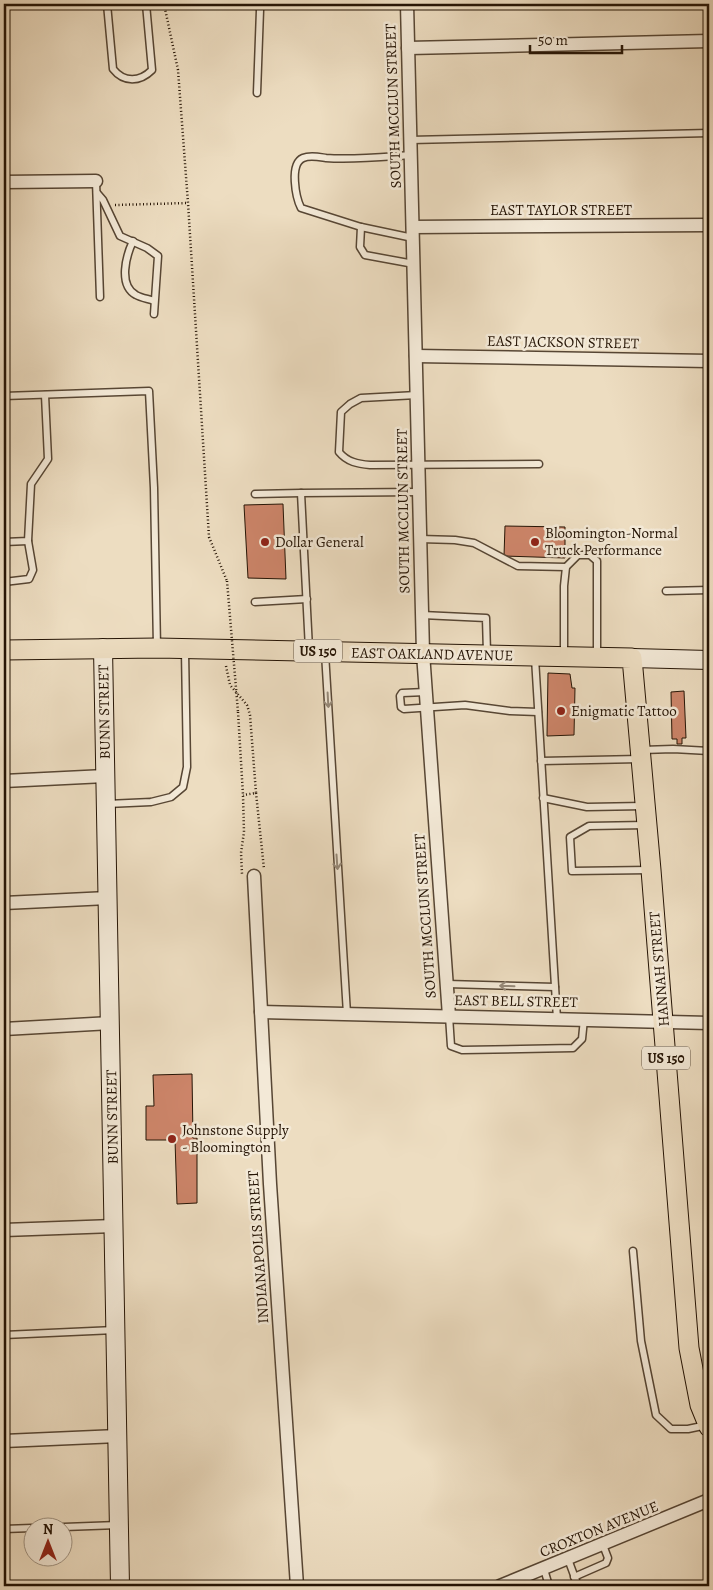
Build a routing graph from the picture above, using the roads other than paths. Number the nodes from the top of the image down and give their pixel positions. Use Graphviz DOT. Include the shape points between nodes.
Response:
graph roads {
  1 [pos="107,4"];
  2 [pos="146,4"];
  3 [pos="258,4"];
  4 [pos="407,4"];
  5 [pos="709,41"];
  6 [pos="408,48"];
  7 [pos="256,93"];
  8 [pos="709,133"];
  9 [pos="410,140"];
  10 [pos="411,155"];
  11 [pos="4,182"];
  12 [pos="97,187"];
  13 [pos="709,225"];
  14 [pos="361,227"];
  15 [pos="413,232"];
  16 [pos="133,241"];
  17 [pos="414,264"];
  18 [pos="100,297"];
  19 [pos="154,301"];
  20 [pos="154,314"];
  21 [pos="416,356"];
  22 [pos="709,361"];
  23 [pos="45,395"];
  24 [pos="417,395"];
  25 [pos="4,396"];
  26 [pos="418,464"];
  27 [pos="539,464"];
  28 [pos="419,492"];
  29 [pos="301,493"];
  30 [pos="255,494"];
  31 [pos="420,540"];
  32 [pos="28,541"];
  33 [pos="4,542"];
  34 [pos="566,567"];
  35 [pos="4,582"];
  36 [pos="709,590"];
  37 [pos="666,591"];
  38 [pos="307,599"];
  39 [pos="255,602"];
  40 [pos="422,615"];
  41 [pos="103,648"];
  42 [pos="157,648"];
  43 [pos="185,649"];
  44 [pos="4,650"];
  45 [pos="317,651"];
  46 [pos="423,654"];
  47 [pos="487,655"];
  48 [pos="535,656"];
  49 [pos="564,656"];
  50 [pos="597,657"];
  51 [pos="632,658"];
  52 [pos="709,660"];
  53 [pos="426,692"];
  54 [pos="426,707"];
  55 [pos="538,712"];
  56 [pos="709,751"];
  57 [pos="641,754"];
  58 [pos="541,761"];
  59 [pos="105,776"];
  60 [pos="4,781"];
  61 [pos="544,798"];
  62 [pos="106,804"];
  63 [pos="645,806"];
  64 [pos="647,824"];
  65 [pos="651,870"];
  66 [pos="248,877"];
  67 [pos="108,898"];
  68 [pos="4,903"];
  69 [pos="446,984"];
  70 [pos="555,987"];
  71 [pos="261,1012"];
  72 [pos="347,1014"];
  73 [pos="449,1016"];
  74 [pos="557,1019"];
  75 [pos="584,1019"];
  76 [pos="663,1021"];
  77 [pos="110,1023"];
  78 [pos="709,1023"];
  79 [pos="4,1029"];
  80 [pos="114,1226"];
  81 [pos="4,1230"];
  82 [pos="633,1252"];
  83 [pos="116,1330"];
  84 [pos="4,1335"];
  85 [pos="709,1426"];
  86 [pos="118,1436"];
  87 [pos="4,1441"];
  88 [pos="709,1500"];
  89 [pos="120,1525"];
  90 [pos="72,1527"];
  91 [pos="22,1528"];
  92 [pos="4,1529"];
  93 [pos="602,1545"];
  94 [pos="568,1560"];
  95 [pos="544,1569"];
  96 [pos="574,1577"];
  97 [pos="516,1583"];
  98 [pos="120,1586"];
  99 [pos="297,1586"];
  100 [pos="500,1586"];
  101 [pos="549,1586"];
  102 [pos="578,1586"];
  1 -- 2 [label="lane" via="113,69 128,80 139,79 152,70"];
  3 -- 7 [label="lane"];
  4 -- 6 [label="street, SOUTH MCCLUN STREET"];
  5 -- 6 [label="street"];
  6 -- 9 [label="street, SOUTH MCCLUN STREET"];
  8 -- 9 [label="lane"];
  9 -- 10 [label="street, SOUTH MCCLUN STREET"];
  10 -- 14 [label="lane" via="309,157 302,158 297,164 297,199 302,208"];
  10 -- 15 [label="street, SOUTH MCCLUN STREET"];
  11 -- 12 [label="street"];
  12 -- 16 [label="lane" via="120,236"];
  12 -- 18 [label="lane"];
  13 -- 15 [label="street, EAST TAYLOR STREET"];
  14 -- 15 [label="lane"];
  14 -- 17 [label="lane" via="360,247 365,255"];
  15 -- 17 [label="street, SOUTH MCCLUN STREET"];
  16 -- 19 [label="lane" via="158,256"];
  16 -- 19 [label="lane" via="128,251 126,285 135,295"];
  17 -- 21 [label="street, SOUTH MCCLUN STREET"];
  19 -- 20 [label="lane"];
  21 -- 22 [label="street, EAST JACKSON STREET"];
  21 -- 24 [label="street, SOUTH MCCLUN STREET"];
  23 -- 25 [label="lane"];
  23 -- 32 [label="lane" via="48,459 30,484"];
  23 -- 42 [label="lane" via="149,391"];
  24 -- 26 [label="street, SOUTH MCCLUN STREET"];
  24 -- 26 [label="lane" via="361,398 350,404 341,412 338,452 343,458 370,465"];
  26 -- 27 [label="lane"];
  26 -- 28 [label="street, SOUTH MCCLUN STREET"];
  28 -- 29 [label="lane"];
  28 -- 31 [label="street, SOUTH MCCLUN STREET"];
  29 -- 30 [label="lane"];
  29 -- 38 [label="lane"];
  31 -- 34 [label="lane" via="474,543 518,566"];
  31 -- 40 [label="street, SOUTH MCCLUN STREET"];
  32 -- 33 [label="lane"];
  32 -- 35 [label="lane" via="33,570 29,578"];
  34 -- 49 [label="lane"];
  34 -- 50 [label="lane" via="578,555 590,555 597,562"];
  36 -- 37 [label="lane"];
  38 -- 39 [label="lane"];
  38 -- 45 [label="lane"];
  40 -- 46 [label="street, SOUTH MCCLUN STREET"];
  40 -- 47 [label="lane" via="486,618"];
  41 -- 42 [label="main road, EAST OAKLAND AVENUE / US 150"];
  41 -- 44 [label="main road, EAST OAKLAND AVENUE / US 150"];
  41 -- 59 [label="street, BUNN STREET"];
  42 -- 43 [label="main road, EAST OAKLAND AVENUE / US 150"];
  43 -- 45 [label="main road, EAST OAKLAND AVENUE / US 150"];
  43 -- 62 [label="lane" via="187,767 183,787 171,797 151,802"];
  45 -- 46 [label="main road, EAST OAKLAND AVENUE / US 150"];
  45 -- 72 [label="lane, one-way"];
  46 -- 47 [label="main road, EAST OAKLAND AVENUE / US 150"];
  46 -- 53 [label="street, SOUTH MCCLUN STREET"];
  47 -- 48 [label="main road, EAST OAKLAND AVENUE / US 150"];
  48 -- 49 [label="main road, EAST OAKLAND AVENUE / US 150"];
  48 -- 55 [label="lane"];
  49 -- 50 [label="main road, EAST OAKLAND AVENUE / US 150"];
  50 -- 51 [label="main road, EAST OAKLAND AVENUE / US 150"];
  51 -- 52 [label="street, EAST OAKLAND AVENUE"];
  51 -- 57 [label="main road, HANNAH STREET / US 150"];
  53 -- 54 [label="street, SOUTH MCCLUN STREET"];
  53 -- 54 [label="lane" via="402,693 400,696 402,708"];
  54 -- 55 [label="lane" via="465,705 510,712"];
  54 -- 69 [label="street, SOUTH MCCLUN STREET"];
  55 -- 58 [label="lane"];
  56 -- 57 [label="lane" via="673,749"];
  57 -- 58 [label="lane"];
  57 -- 63 [label="main road, HANNAH STREET / US 150"];
  58 -- 61 [label="lane"];
  59 -- 60 [label="street"];
  59 -- 62 [label="street, BUNN STREET"];
  61 -- 63 [label="lane" via="587,807"];
  61 -- 70 [label="lane"];
  62 -- 67 [label="street, BUNN STREET"];
  63 -- 64 [label="main road, HANNAH STREET / US 150"];
  64 -- 65 [label="main road, HANNAH STREET / US 150"];
  64 -- 65 [label="lane" via="589,826 570,837 572,870"];
  65 -- 76 [label="main road, HANNAH STREET / US 150"];
  66 -- 71 [label="street, INDIANAPOLIS STREET"];
  67 -- 68 [label="street"];
  67 -- 77 [label="street, BUNN STREET"];
  70 -- 69 [label="lane, one-way"];
  69 -- 73 [label="street, SOUTH MCCLUN STREET"];
  70 -- 74 [label="lane"];
  71 -- 72 [label="street, EAST BELL STREET"];
  71 -- 99 [label="street, INDIANAPOLIS STREET"];
  72 -- 73 [label="street, EAST BELL STREET"];
  73 -- 74 [label="street, EAST BELL STREET"];
  73 -- 75 [label="lane" via="451,1046 462,1050 573,1048 582,1039"];
  74 -- 75 [label="street, EAST BELL STREET"];
  75 -- 76 [label="street, EAST BELL STREET"];
  76 -- 78 [label="street, EAST BELL STREET"];
  76 -- 85 [label="main road, HANNAH STREET / US 150" via="689,1348 700,1405"];
  77 -- 79 [label="street"];
  77 -- 80 [label="street, BUNN STREET"];
  80 -- 81 [label="street"];
  80 -- 83 [label="street, BUNN STREET"];
  82 -- 85 [label="lane" via="641,1341 656,1416 671,1429"];
  83 -- 84 [label="lane"];
  83 -- 86 [label="street, BUNN STREET"];
  86 -- 87 [label="street"];
  86 -- 89 [label="street, BUNN STREET"];
  88 -- 93 [label="street, CROXTON AVENUE"];
  89 -- 90 [label="lane"];
  89 -- 98 [label="street, BUNN STREET"];
  91 -- 92 [label="lane"];
  93 -- 94 [label="street, CROXTON AVENUE"];
  93 -- 96 [label="lane" via="608,1558 606,1563"];
  94 -- 95 [label="street, CROXTON AVENUE"];
  94 -- 96 [label="lane"];
  95 -- 97 [label="street, CROXTON AVENUE"];
  95 -- 101 [label="lane"];
  96 -- 102 [label="lane"];
  97 -- 100 [label="street, CROXTON AVENUE"];
}
